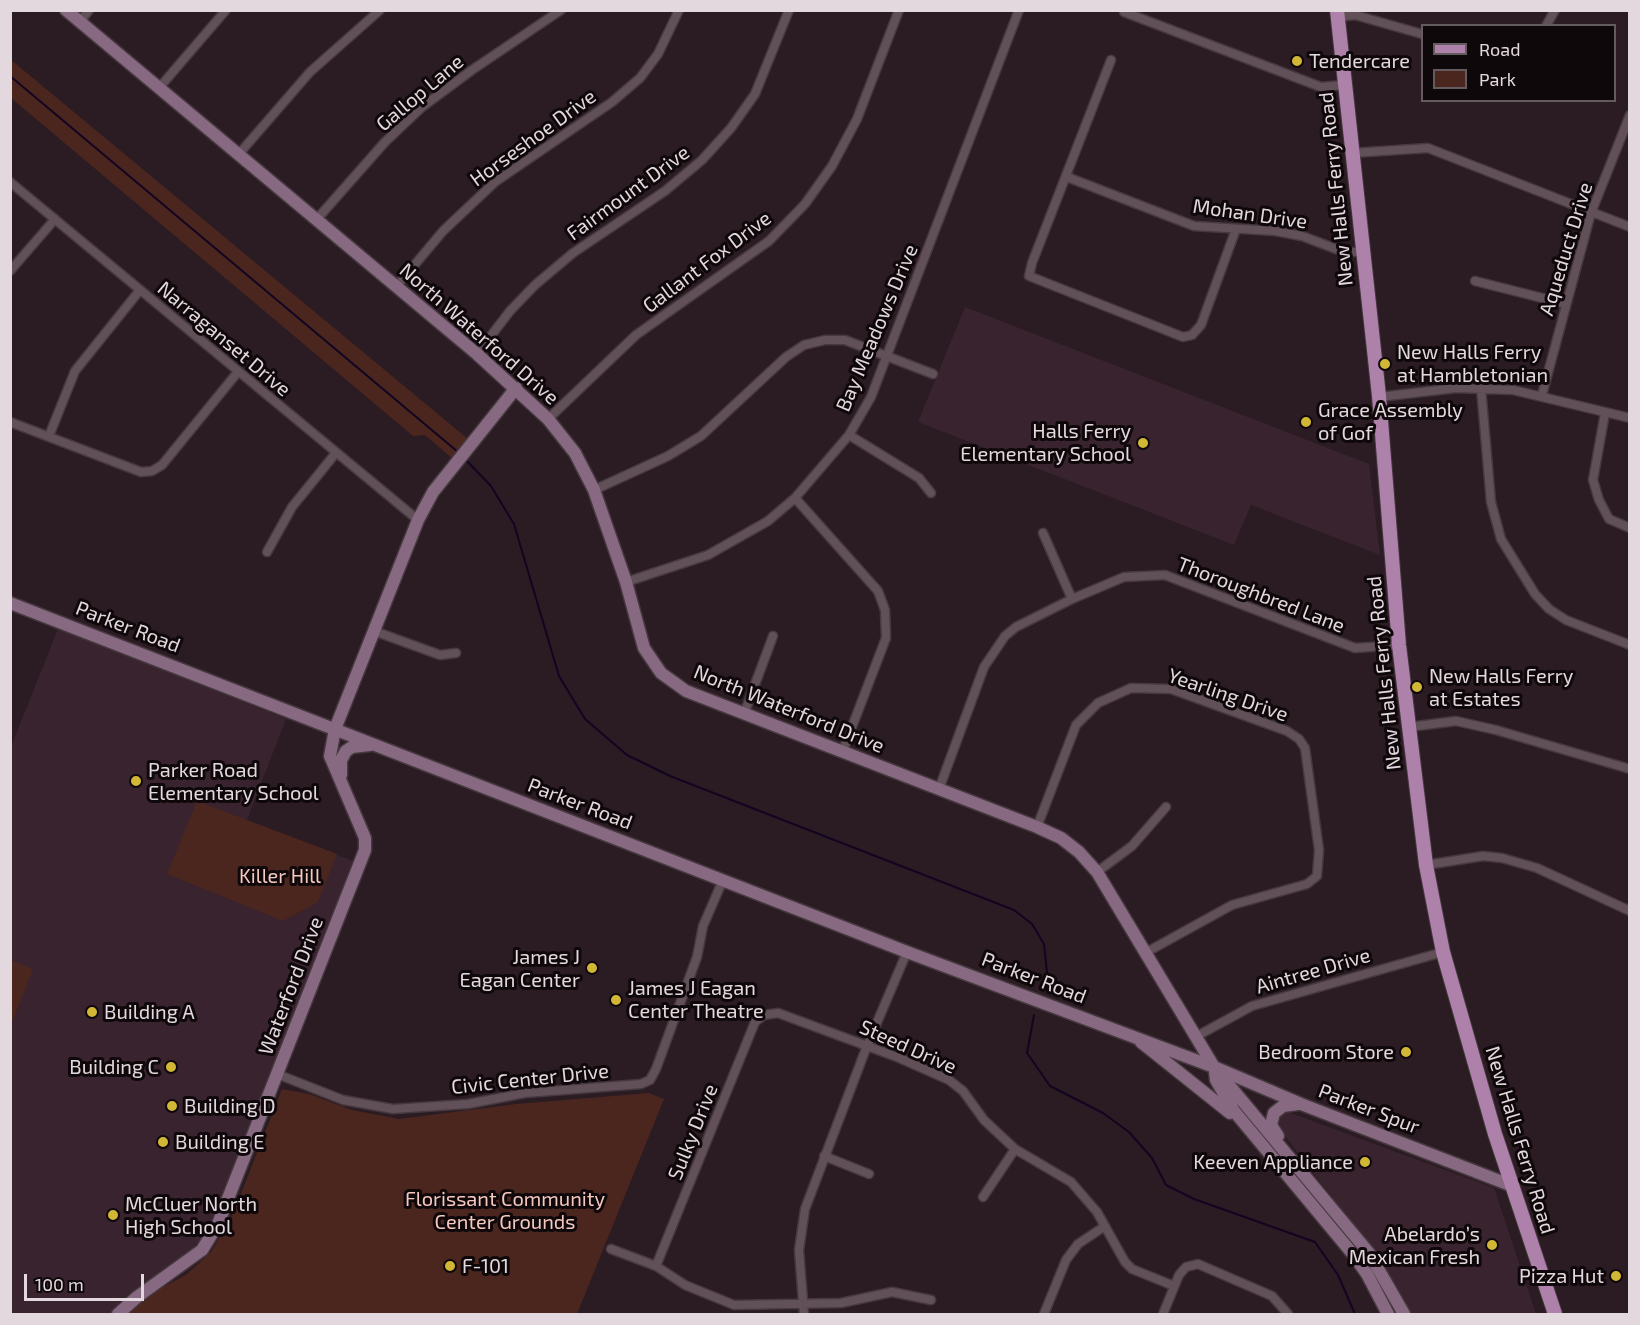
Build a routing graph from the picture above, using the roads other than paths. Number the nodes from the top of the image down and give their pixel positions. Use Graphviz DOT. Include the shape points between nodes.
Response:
graph roads {
  1 [pos="66,10"];
  2 [pos="89,10"];
  3 [pos="226,10"];
  4 [pos="380,10"];
  5 [pos="561,10"];
  6 [pos="679,10"];
  7 [pos="789,10"];
  8 [pos="899,10"];
  9 [pos="1019,10"];
  10 [pos="1555,10"];
  11 [pos="1124,12"];
  12 [pos="1337,14"];
  13 [pos="80,21"];
  14 [pos="1547,24"];
  15 [pos="1421,34"];
  16 [pos="1111,60"];
  17 [pos="1344,85"];
  18 [pos="159,88"];
  19 [pos="1629,115"];
  20 [pos="1352,153"];
  21 [pos="238,155"];
  22 [pos="1067,177"];
  23 [pos="10,182"];
  24 [pos="1591,213"];
  25 [pos="55,219"];
  26 [pos="317,219"];
  27 [pos="1629,227"];
  28 [pos="1236,229"];
  29 [pos="1362,252"];
  30 [pos="10,271"];
  31 [pos="1475,281"];
  32 [pos="396,287"];
  33 [pos="140,290"];
  34 [pos="1566,304"];
  35 [pos="477,354"];
  36 [pos="887,356"];
  37 [pos="237,373"];
  38 [pos="933,374"];
  39 [pos="516,388"];
  40 [pos="1481,388"];
  41 [pos="1542,395"];
  42 [pos="1379,397"];
  43 [pos="1605,412"];
  44 [pos="1629,418"];
  45 [pos="548,419"];
  46 [pos="10,422"];
  47 [pos="849,435"];
  48 [pos="49,436"];
  49 [pos="335,454"];
  50 [pos="594,490"];
  51 [pos="931,493"];
  52 [pos="795,498"];
  53 [pos="418,520"];
  54 [pos="1629,528"];
  55 [pos="1043,532"];
  56 [pos="267,552"];
  57 [pos="626,582"];
  58 [pos="1072,599"];
  59 [pos="10,603"];
  60 [pos="374,631"];
  61 [pos="773,636"];
  62 [pos="1399,645"];
  63 [pos="1629,645"];
  64 [pos="456,653"];
  65 [pos="744,714"];
  66 [pos="1409,727"];
  67 [pos="336,729"];
  68 [pos="377,746"];
  69 [pos="842,753"];
  70 [pos="1629,769"];
  71 [pos="342,782"];
  72 [pos="939,789"];
  73 [pos="1166,807"];
  74 [pos="1037,827"];
  75 [pos="1426,865"];
  76 [pos="1097,872"];
  77 [pos="723,880"];
  78 [pos="1629,911"];
  79 [pos="907,952"];
  80 [pos="1443,952"];
  81 [pos="1145,953"];
  82 [pos="764,1015"];
  83 [pos="1197,1036"];
  84 [pos="1137,1038"];
  85 [pos="867,1046"];
  86 [pos="1182,1055"];
  87 [pos="1214,1067"];
  88 [pos="277,1074"];
  89 [pos="1300,1104"];
  90 [pos="1252,1135"];
  91 [pos="1015,1149"];
  92 [pos="824,1156"];
  93 [pos="869,1174"];
  94 [pos="1304,1174"];
  95 [pos="1510,1185"];
  96 [pos="983,1197"];
  97 [pos="1105,1226"];
  98 [pos="611,1249"];
  99 [pos="656,1266"];
  100 [pos="1174,1286"];
  101 [pos="931,1300"];
  102 [pos="803,1310"];
  103 [pos="118,1314"];
  104 [pos="1044,1314"];
  105 [pos="1163,1314"];
  106 [pos="1288,1314"];
  107 [pos="1388,1314"];
  108 [pos="1404,1314"];
  109 [pos="1555,1314"];
  1 -- 13 [label="street, North Waterford Drive"];
  2 -- 13 [label="street"];
  3 -- 18 [label="street"];
  4 -- 21 [label="street" via="310,72"];
  5 -- 26 [label="street, Gallop Lane" via="422,107"];
  6 -- 32 [label="street, Horseshoe Drive" via="658,54 640,78 612,102 495,182 443,231"];
  7 -- 35 [label="street, Fairmount Drive" via="755,93 702,160 535,285"];
  8 -- 45 [label="street, Gallant Fox Drive" via="857,119 832,166 805,204 769,241 636,335"];
  9 -- 36 [label="street, Bay Meadows Drive"];
  10 -- 14 [label="street"];
  11 -- 17 [label="street" via="1321,87"];
  12 -- 15 [label="street" via="1355,15"];
  12 -- 17 [label="main road, New Halls Ferry Road"];
  13 -- 18 [label="street, North Waterford Drive"];
  16 -- 22 [label="street"];
  17 -- 20 [label="main road, New Halls Ferry Road"];
  18 -- 21 [label="street, North Waterford Drive"];
  19 -- 24 [label="street, Aqueduct Drive"];
  20 -- 24 [label="street" via="1428,148"];
  20 -- 29 [label="main road, New Halls Ferry Road"];
  21 -- 26 [label="street, North Waterford Drive"];
  22 -- 28 [label="street, Mohan Drive" via="1194,226"];
  22 -- 28 [label="street" via="1029,276 1183,337 1201,326"];
  23 -- 25 [label="street, Narraganset Drive"];
  24 -- 27 [label="street"];
  24 -- 34 [label="street, Aqueduct Drive"];
  25 -- 30 [label="street"];
  25 -- 33 [label="street, Narraganset Drive"];
  26 -- 32 [label="street, North Waterford Drive"];
  28 -- 29 [label="street, Mohan Drive" via="1275,231 1302,236 1344,252"];
  29 -- 42 [label="main road, New Halls Ferry Road"];
  31 -- 34 [label="street"];
  32 -- 35 [label="street, North Waterford Drive"];
  33 -- 37 [label="street, Narraganset Drive"];
  33 -- 48 [label="street" via="75,371"];
  34 -- 41 [label="street, Aqueduct Drive"];
  35 -- 39 [label="street, North Waterford Drive"];
  36 -- 38 [label="street"];
  36 -- 47 [label="street, Bay Meadows Drive" via="871,397"];
  36 -- 50 [label="street" via="845,340 804,345 700,436 668,456"];
  37 -- 48 [label="street" via="162,465 152,471 141,472"];
  37 -- 49 [label="street, Narraganset Drive"];
  39 -- 45 [label="street, North Waterford Drive"];
  39 -- 53 [label="street, Waterford Drive" via="433,492"];
  40 -- 41 [label="street"];
  40 -- 42 [label="street" via="1432,389"];
  40 -- 63 [label="street" via="1491,502 1500,539 1549,609 1566,620"];
  41 -- 43 [label="street"];
  42 -- 62 [label="main road, New Halls Ferry Road"];
  43 -- 44 [label="street"];
  43 -- 54 [label="street" via="1593,480 1609,519"];
  45 -- 50 [label="street, North Waterford Drive" via="575,453"];
  46 -- 48 [label="street"];
  47 -- 51 [label="street" via="919,478"];
  47 -- 52 [label="street, Bay Meadows Drive"];
  49 -- 53 [label="street, Narraganset Drive"];
  49 -- 56 [label="street" via="292,507"];
  50 -- 57 [label="street, North Waterford Drive"];
  52 -- 57 [label="street, Bay Meadows Drive" via="768,521 708,555"];
  52 -- 69 [label="street" via="878,591 885,610 886,638"];
  53 -- 60 [label="street, Waterford Drive"];
  55 -- 58 [label="street"];
  57 -- 65 [label="street, North Waterford Drive" via="644,648 662,673 686,691"];
  58 -- 62 [label="street, Thoroughbred Lane" via="1124,577 1166,575 1341,644 1365,649"];
  58 -- 72 [label="street, Thoroughbred Lane" via="1016,627 995,649 984,667"];
  59 -- 67 [label="street, Parker Road"];
  60 -- 64 [label="street" via="440,655"];
  60 -- 67 [label="street, Waterford Drive"];
  61 -- 65 [label="street"];
  62 -- 66 [label="main road, New Halls Ferry Road"];
  65 -- 69 [label="street, North Waterford Drive"];
  66 -- 70 [label="street" via="1456,721"];
  66 -- 75 [label="main road, New Halls Ferry Road"];
  67 -- 68 [label="street, Parker Road"];
  67 -- 71 [label="street, Waterford Drive" via="330,756"];
  68 -- 71 [label="street" via="363,745 346,751 341,760"];
  68 -- 77 [label="street, Parker Road"];
  69 -- 72 [label="street, North Waterford Drive"];
  71 -- 88 [label="street, Waterford Drive" via="365,838 365,850"];
  72 -- 74 [label="street, North Waterford Drive"];
  73 -- 76 [label="street" via="1132,846"];
  74 -- 76 [label="street, North Waterford Drive" via="1061,838"];
  74 -- 81 [label="street, Yearling Drive" via="1076,725 1098,703 1131,688 1171,689 1287,731 1299,739 1305,748 1319,850 1319,867 1313,881 1232,905"];
  75 -- 78 [label="street" via="1483,856 1502,858 1537,868"];
  75 -- 80 [label="main road, New Halls Ferry Road"];
  76 -- 81 [label="street, North Waterford Drive"];
  77 -- 79 [label="street, Parker Road"];
  77 -- 88 [label="street, Civic Center Drive" via="703,926 697,957 656,1069 650,1080 642,1084 525,1092 468,1104 393,1109 343,1100"];
  79 -- 84 [label="street, Parker Road"];
  79 -- 85 [label="street"];
  80 -- 83 [label="street, Aintree Drive" via="1252,1006"];
  80 -- 95 [label="main road, New Halls Ferry Road"];
  81 -- 83 [label="street, North Waterford Drive"];
  82 -- 85 [label="street, Steed Drive" via="783,1013"];
  82 -- 99 [label="street, Sulky Drive" via="755,1022 748,1038"];
  83 -- 86 [label="street"];
  83 -- 87 [label="street, North Waterford Drive"];
  84 -- 86 [label="street, Parker Road"];
  84 -- 90 [label="street, Parker Road" via="1190,1078"];
  85 -- 91 [label="street, Steed Drive" via="949,1080"];
  85 -- 92 [label="street"];
  86 -- 87 [label="street, Parker Road"];
  87 -- 89 [label="street, Parker Spur"];
  87 -- 90 [label="street, Parker Road" via="1221,1091"];
  87 -- 94 [label="street, Parker Road"];
  88 -- 103 [label="street, Waterford Drive" via="213,1234 191,1260"];
  89 -- 94 [label="street" via="1283,1106 1274,1113 1271,1125"];
  89 -- 95 [label="street, Parker Spur"];
  90 -- 107 [label="street, Parker Road" via="1352,1253"];
  91 -- 96 [label="street"];
  91 -- 97 [label="street, Steed Drive" via="1071,1182"];
  92 -- 93 [label="street"];
  92 -- 102 [label="street" via="805,1209 799,1250"];
  94 -- 108 [label="street, Parker Road" via="1369,1252"];
  95 -- 109 [label="main road, New Halls Ferry Road"];
  97 -- 100 [label="street, Steed Drive" via="1132,1269"];
  97 -- 104 [label="street" via="1078,1244 1066,1260"];
  98 -- 99 [label="street"];
  99 -- 102 [label="street" via="685,1285 734,1305"];
  100 -- 105 [label="street"];
  100 -- 106 [label="street" via="1186,1267 1198,1264 1272,1296"];
  101 -- 102 [label="street" via="892,1292"];
}
